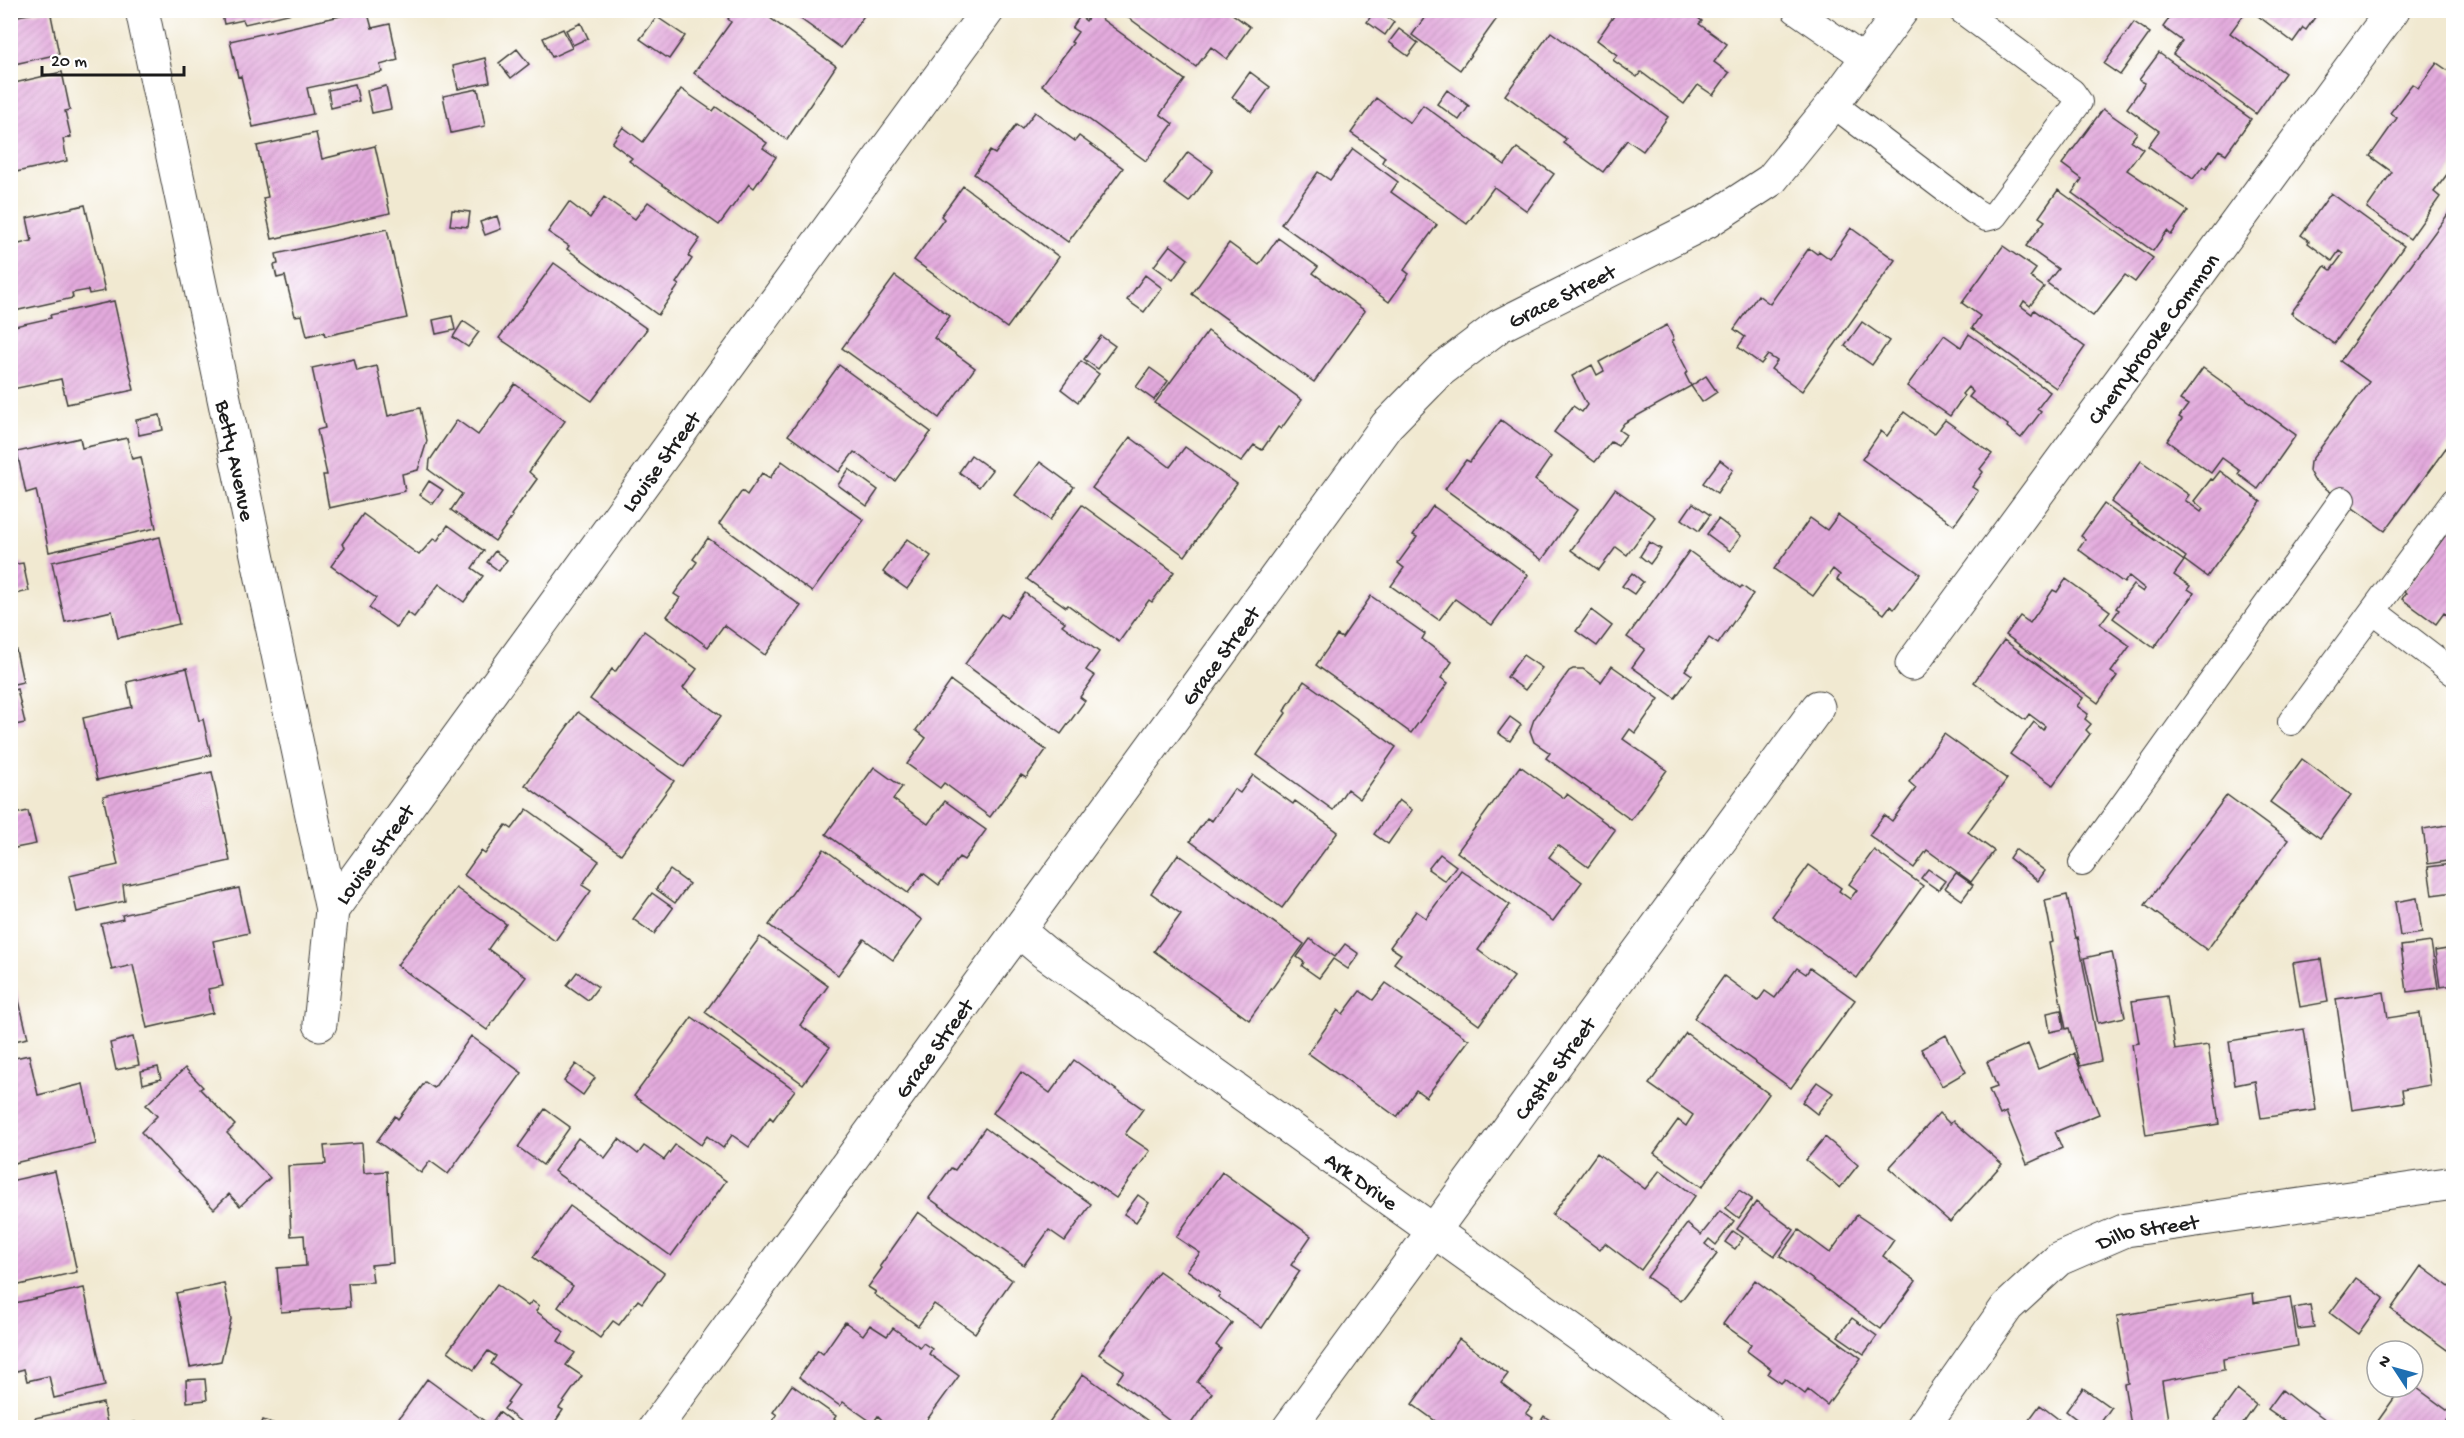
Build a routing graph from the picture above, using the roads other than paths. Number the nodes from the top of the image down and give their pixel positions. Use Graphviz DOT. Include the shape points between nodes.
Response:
graph roads {
  1 [pos="142,10"];
  2 [pos="988,10"];
  3 [pos="1795,10"];
  4 [pos="1902,10"];
  5 [pos="1961,10"];
  6 [pos="2392,10"];
  7 [pos="1866,59"];
  8 [pos="1833,104"];
  9 [pos="2342,500"];
  10 [pos="2454,501"];
  11 [pos="2373,611"];
  12 [pos="1912,664"];
  13 [pos="2454,673"];
  14 [pos="1818,707"];
  15 [pos="2291,722"];
  16 [pos="2082,863"];
  17 [pos="332,910"];
  18 [pos="1019,931"];
  19 [pos="320,1024"];
  20 [pos="2454,1183"];
  21 [pos="1433,1232"];
  22 [pos="655,1428"];
  23 [pos="1289,1428"];
  24 [pos="1709,1428"];
  25 [pos="1922,1428"];
  1 -- 17 [label="street, Betty Avenue"];
  2 -- 17 [label="street, Louise Street"];
  3 -- 7 [label="lane"];
  4 -- 7 [label="street, Grace Street"];
  5 -- 8 [label="lane" via="2072,92 2079,102 1994,216 1986,218 1974,211"];
  6 -- 12 [label="street, Cherrybrooke Common"];
  7 -- 8 [label="street, Grace Street"];
  8 -- 18 [label="street, Grace Street" via="1771,180 1708,221 1499,326 1441,370 1388,425"];
  9 -- 16 [label="lane"];
  10 -- 11 [label="lane"];
  11 -- 13 [label="lane"];
  11 -- 15 [label="lane"];
  14 -- 21 [label="street, Castle Street"];
  17 -- 19 [label="street"];
  18 -- 21 [label="street, Ark Drive"];
  18 -- 22 [label="street, Grace Street"];
  20 -- 25 [label="street, Dillo Street" via="2126,1230 2059,1259 2007,1307"];
  21 -- 23 [label="street, Castle Street"];
  21 -- 24 [label="street, Ark Drive"];
}
